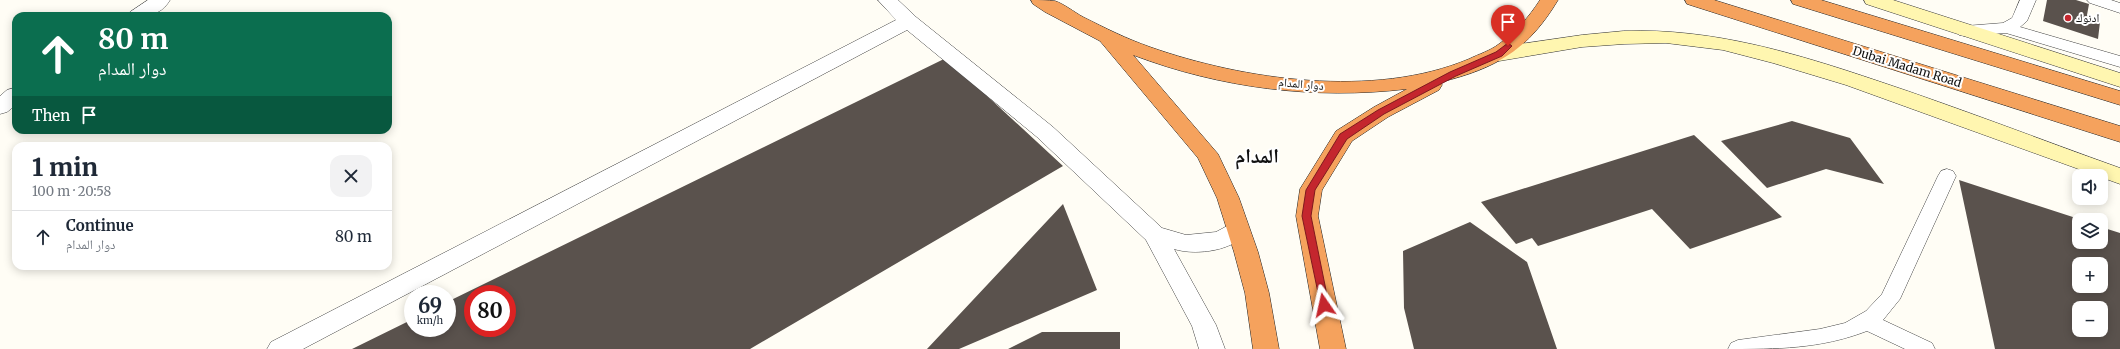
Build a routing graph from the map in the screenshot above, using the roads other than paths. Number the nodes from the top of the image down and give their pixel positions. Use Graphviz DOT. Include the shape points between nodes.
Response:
graph roads {
  1 [pos="161,0"];
  2 [pos="887,0"];
  3 [pos="1040,0"];
  4 [pos="1549,0"];
  5 [pos="1694,0"];
  6 [pos="1800,0"];
  7 [pos="1873,0"];
  8 [pos="2028,0"];
  9 [pos="2095,0"];
  10 [pos="2120,8"];
  11 [pos="143,12"];
  12 [pos="910,21"];
  13 [pos="2006,28"];
  14 [pos="1965,31"];
  15 [pos="1105,34"];
  16 [pos="1499,54"];
  17 [pos="2120,62"];
  18 [pos="1453,74"];
  19 [pos="2120,80"];
  20 [pos="2120,98"];
  21 [pos="2120,134"];
  22 [pos="1947,176"];
  23 [pos="2120,176"];
  24 [pos="1238,229"];
  25 [pos="1154,234"];
  26 [pos="1867,322"];
  27 [pos="280,349"];
  28 [pos="1212,349"];
  29 [pos="1266,349"];
  30 [pos="1333,349"];
  31 [pos="1738,349"];
  32 [pos="1924,349"];
  1 -- 11 [label="street"];
  2 -- 12 [label="street"];
  3 -- 15 [label="highway, دوار المدام" via="1068,18"];
  4 -- 16 [label="highway, دوار المدام" via="1528,29"];
  5 -- 21 [label="highway, Dubai Madam Road"];
  6 -- 20 [label="highway"];
  7 -- 14 [label="street"];
  8 -- 13 [label="lane" via="2019,21"];
  9 -- 10 [label="lane"];
  12 -- 25 [label="street" via="1045,132"];
  12 -- 27 [label="street"];
  13 -- 14 [label="lane"];
  13 -- 17 [label="lane"];
  14 -- 19 [label="street"];
  15 -- 18 [label="highway, دوار المدام" via="1142,51 1191,66 1288,84 1386,87"];
  15 -- 24 [label="highway" via="1207,154 1228,198"];
  16 -- 18 [label="highway, دوار المدام"];
  16 -- 23 [label="street" via="1619,37 1667,37 1713,43 1763,53 1856,80"];
  18 -- 30 [label="highway" via="1381,112 1344,136 1311,190 1307,216"];
  22 -- 26 [label="lane" via="1890,299 1881,311"];
  24 -- 25 [label="street" via="1221,240 1186,244"];
  24 -- 29 [label="highway" via="1257,293"];
  25 -- 28 [label="street" via="1204,324"];
  26 -- 31 [label="lane" via="1833,335"];
  26 -- 32 [label="lane"];
}
